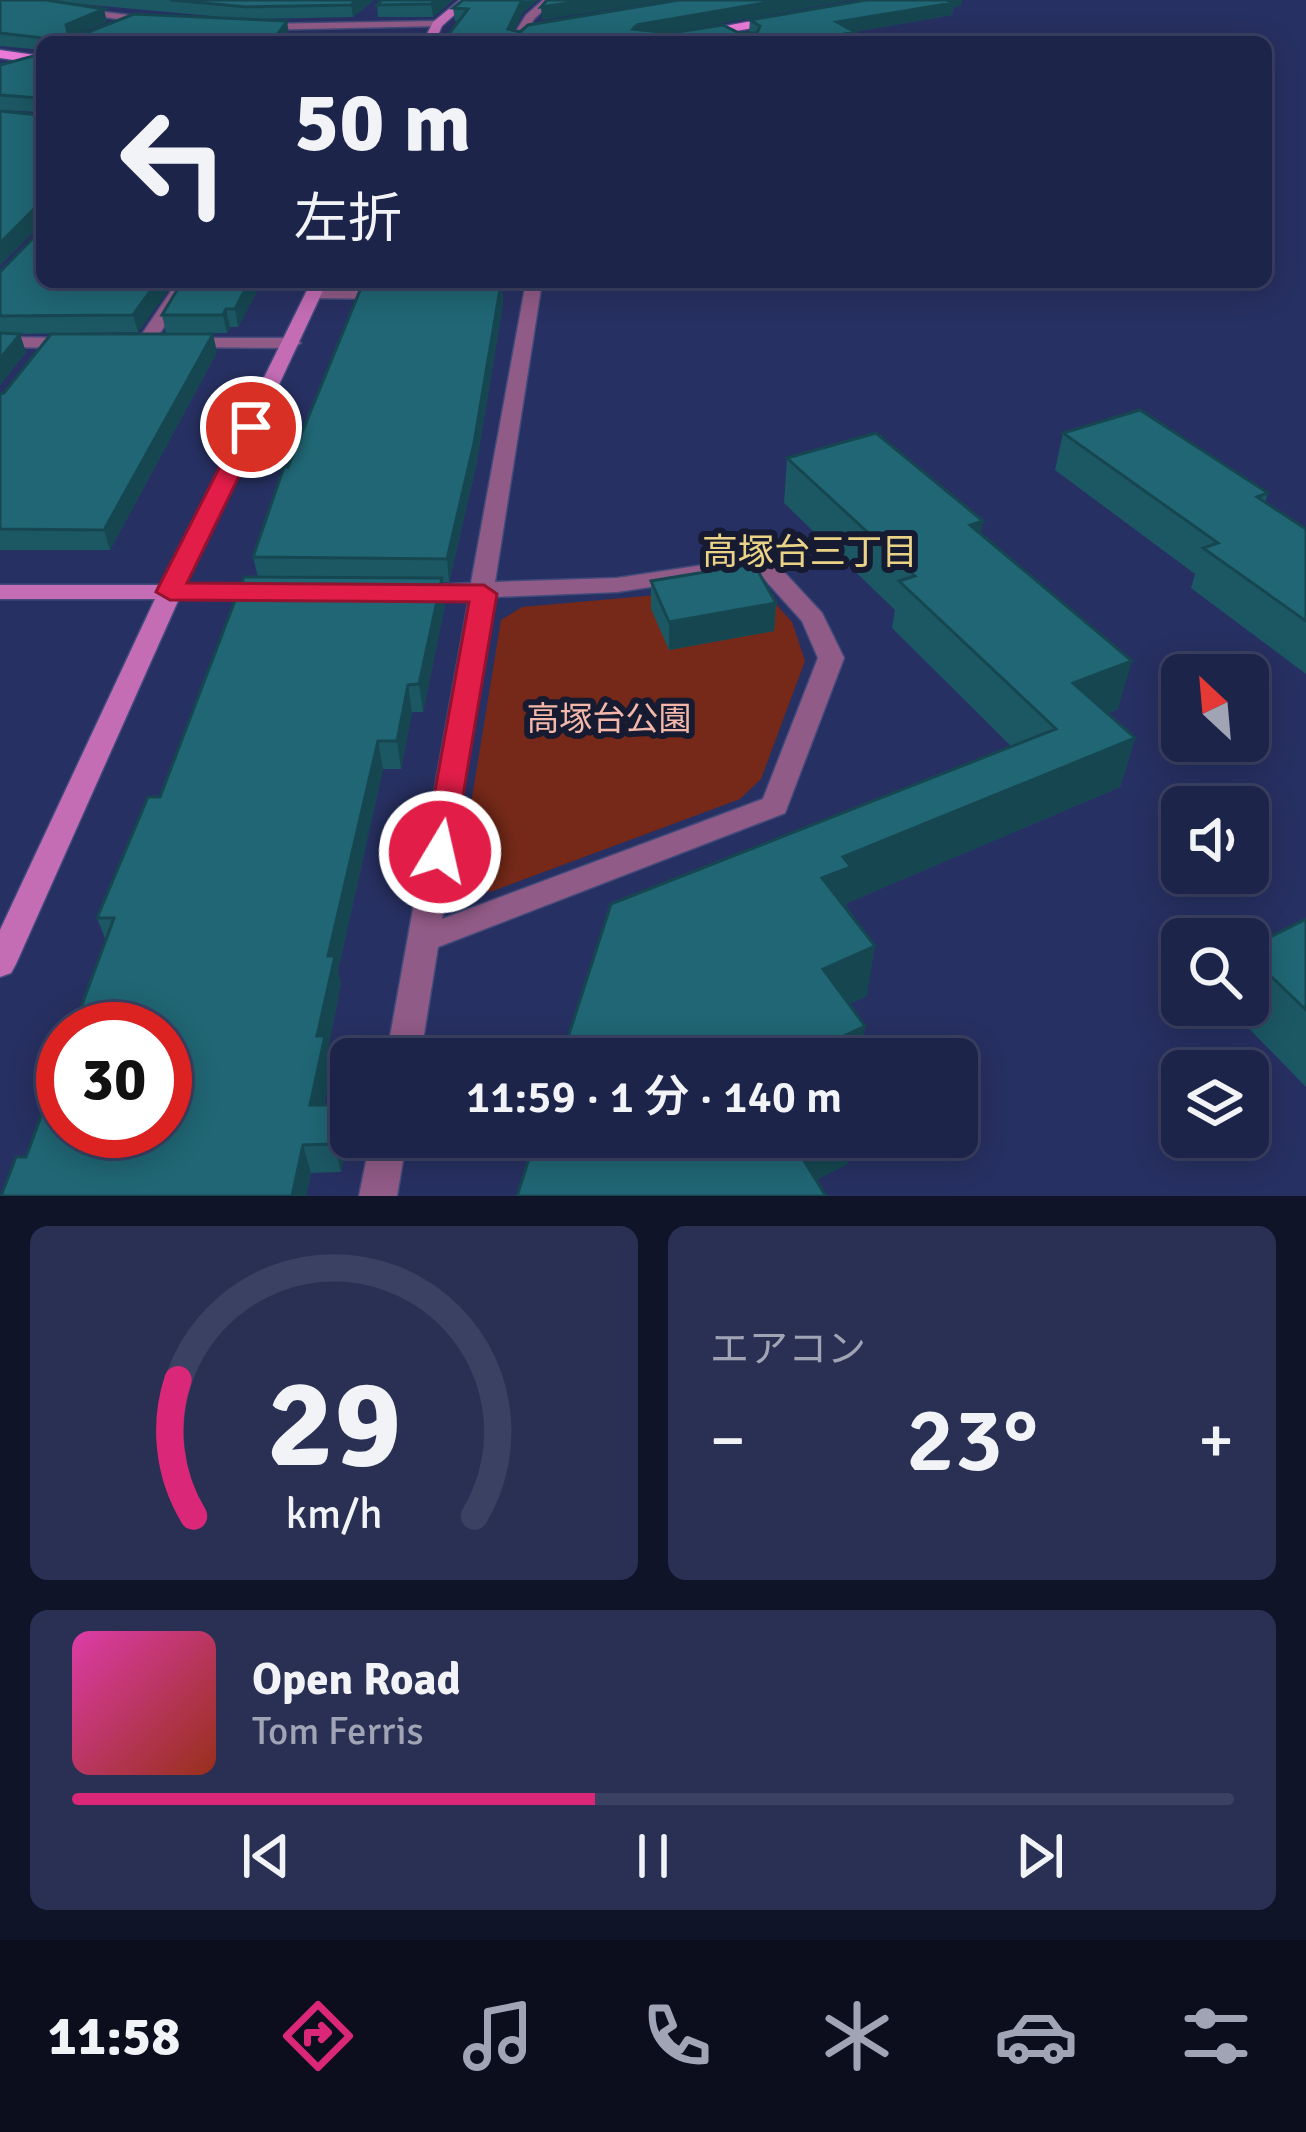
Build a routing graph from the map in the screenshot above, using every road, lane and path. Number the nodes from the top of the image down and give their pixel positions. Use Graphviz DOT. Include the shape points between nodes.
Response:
graph roads {
  1 [pos="118,0"];
  2 [pos="466,0"];
  3 [pos="549,0"];
  4 [pos="66,8"];
  5 [pos="86,11"];
  6 [pos="369,14"];
  7 [pos="808,15"];
  8 [pos="136,19"];
  9 [pos="173,22"];
  10 [pos="437,24"];
  11 [pos="356,26"];
  12 [pos="117,27"];
  13 [pos="248,27"];
  14 [pos="543,28"];
  15 [pos="724,29"];
  16 [pos="432,36"];
  17 [pos="519,36"];
  18 [pos="521,36"];
  19 [pos="681,36"];
  20 [pos="738,36"];
  21 [pos="0,54"];
  22 [pos="36,58"];
  23 [pos="36,59"];
  24 [pos="2,70"];
  25 [pos="180,288"];
  26 [pos="316,288"];
  27 [pos="525,290"];
  28 [pos="405,294"];
  29 [pos="0,342"];
  30 [pos="87,343"];
  31 [pos="292,343"];
  32 [pos="0,592"];
  33 [pos="170,592"];
  34 [pos="285,593"];
  35 [pos="395,593"];
  36 [pos="484,594"];
  37 [pos="426,938"];
  38 [pos="0,964"];
  39 [pos="408,1038"];
  40 [pos="385,1158"];
  41 [pos="378,1196"];
  1 -- 5 [label="street"];
  2 -- 10 [label="street"];
  3 -- 17 [label="street"];
  4 -- 5 [label="street"];
  5 -- 8 [label="street"];
  6 -- 11 [label="street"];
  7 -- 15 [label="main road"];
  8 -- 9 [label="street"];
  8 -- 12 [label="street"];
  10 -- 11 [label="street"];
  10 -- 16 [label="street"];
  11 -- 13 [label="street"];
  14 -- 18 [label="street"];
  15 -- 19 [label="main road"];
  15 -- 20 [label="street"];
  21 -- 22 [label="main road"];
  23 -- 24 [label="street"];
  25 -- 31 [label="street" via="136,343"];
  26 -- 28 [label="street"];
  26 -- 31 [label="street"];
  27 -- 36 [label="street"];
  29 -- 30 [label="street" via="43,350"];
  31 -- 33 [label="street"];
  32 -- 33 [label="street"];
  33 -- 34 [label="street"];
  33 -- 38 [label="street"];
  35 -- 36 [label="street"];
  36 -- 37 [label="street"];
  36 -- 37 [label="street" via="763,563 813,618 831,658 775,806"];
  37 -- 39 [label="street"];
  40 -- 41 [label="street"];
}
